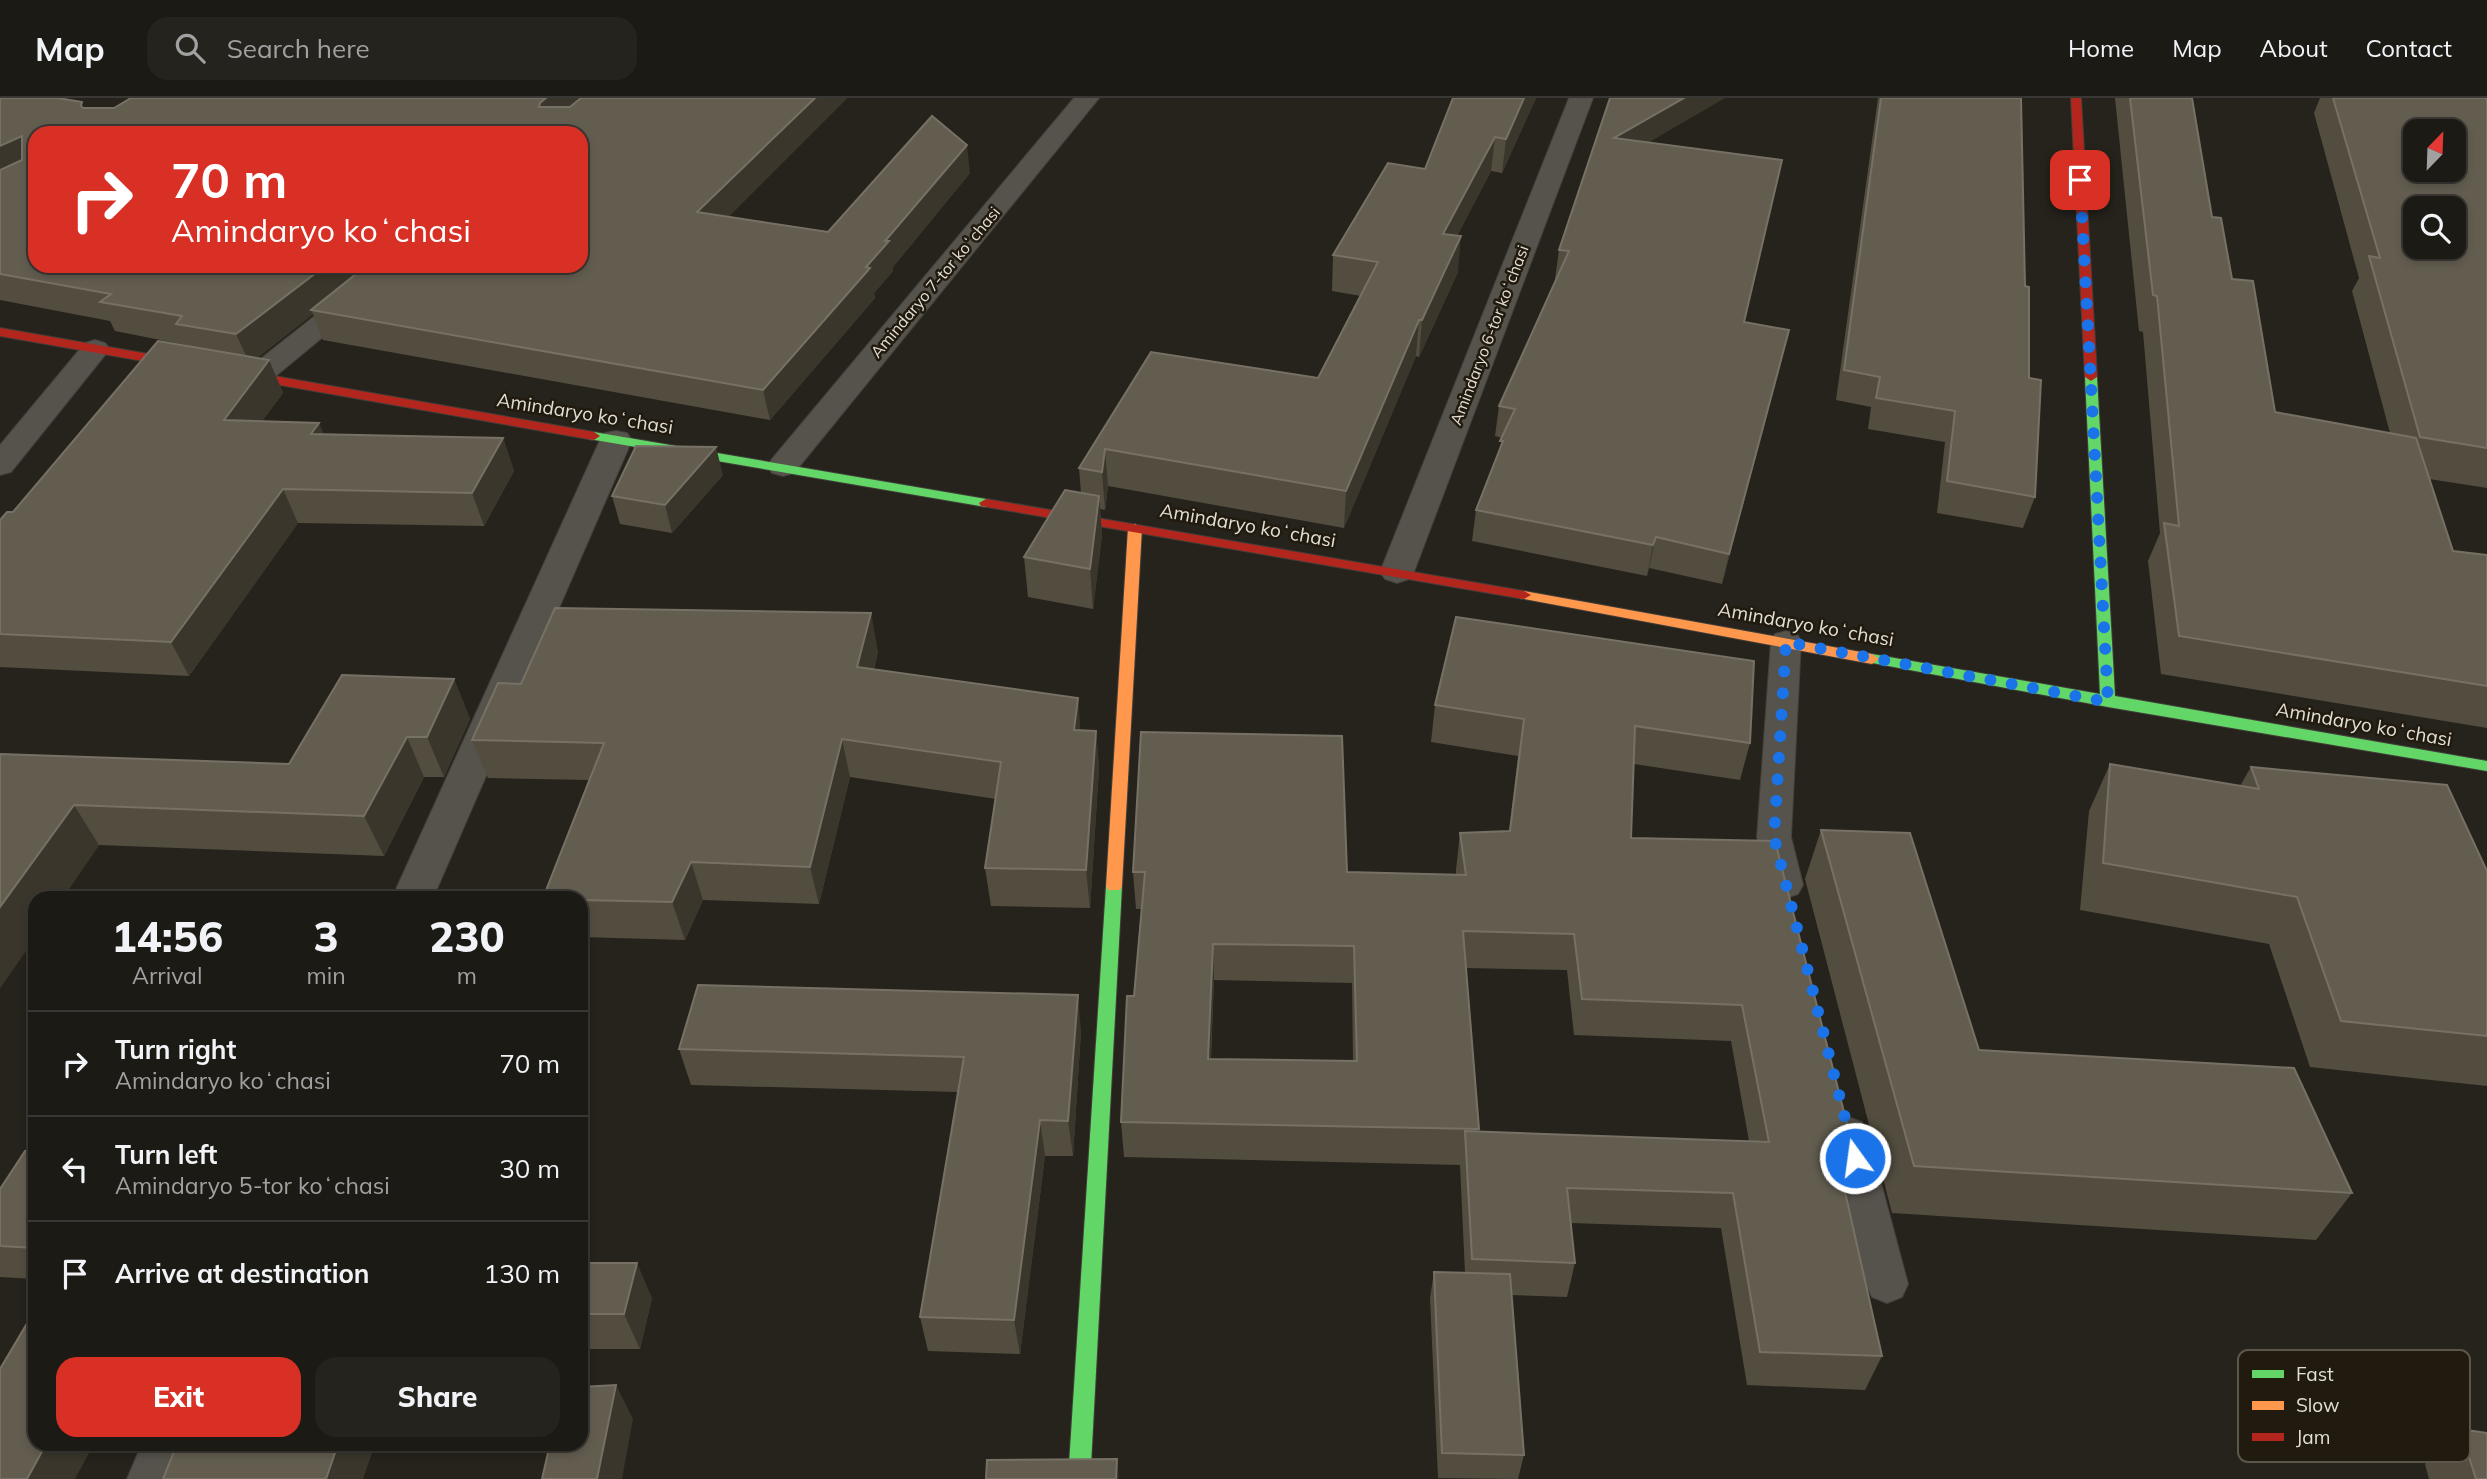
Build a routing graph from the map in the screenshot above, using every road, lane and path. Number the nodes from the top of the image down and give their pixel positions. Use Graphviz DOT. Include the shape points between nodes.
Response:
graph roads {
  1 [pos="1087,98"];
  2 [pos="1581,98"];
  3 [pos="2076,98"];
  4 [pos="386,273"];
  5 [pos="0,332"];
  6 [pos="95,349"];
  7 [pos="255,378"];
  8 [pos="616,440"];
  9 [pos="0,465"];
  10 [pos="783,466"];
  11 [pos="1135,528"];
  12 [pos="1398,572"];
  13 [pos="1786,642"];
  14 [pos="2108,702"];
  15 [pos="2487,766"];
  16 [pos="415,891"];
  17 [pos="1794,916"];
  18 [pos="1840,1100"];
  19 [pos="1887,1284"];
  20 [pos="166,1451"];
  21 [pos="1080,1465"];
  22 [pos="153,1479"];
  1 -- 10 [label="street, Amindaryo 7-tor koʻchasi"];
  2 -- 12 [label="street, Amindaryo 6-tor koʻchasi"];
  3 -- 14 [label="street"];
  4 -- 7 [label="street"];
  5 -- 6 [label="street, Amindaryo koʻchasi"];
  6 -- 7 [label="street, Amindaryo koʻchasi"];
  6 -- 9 [label="street"];
  7 -- 8 [label="street, Amindaryo koʻchasi"];
  8 -- 10 [label="street, Amindaryo koʻchasi"];
  8 -- 16 [label="street"];
  10 -- 11 [label="street, Amindaryo koʻchasi"];
  11 -- 12 [label="street, Amindaryo koʻchasi"];
  11 -- 21 [label="street"];
  12 -- 13 [label="street, Amindaryo koʻchasi"];
  13 -- 14 [label="street, Amindaryo koʻchasi"];
  13 -- 17 [label="lane" via="1774,837"];
  14 -- 15 [label="street, Amindaryo koʻchasi"];
  18 -- 19 [label="lane"];
  20 -- 22 [label="street"];
}
